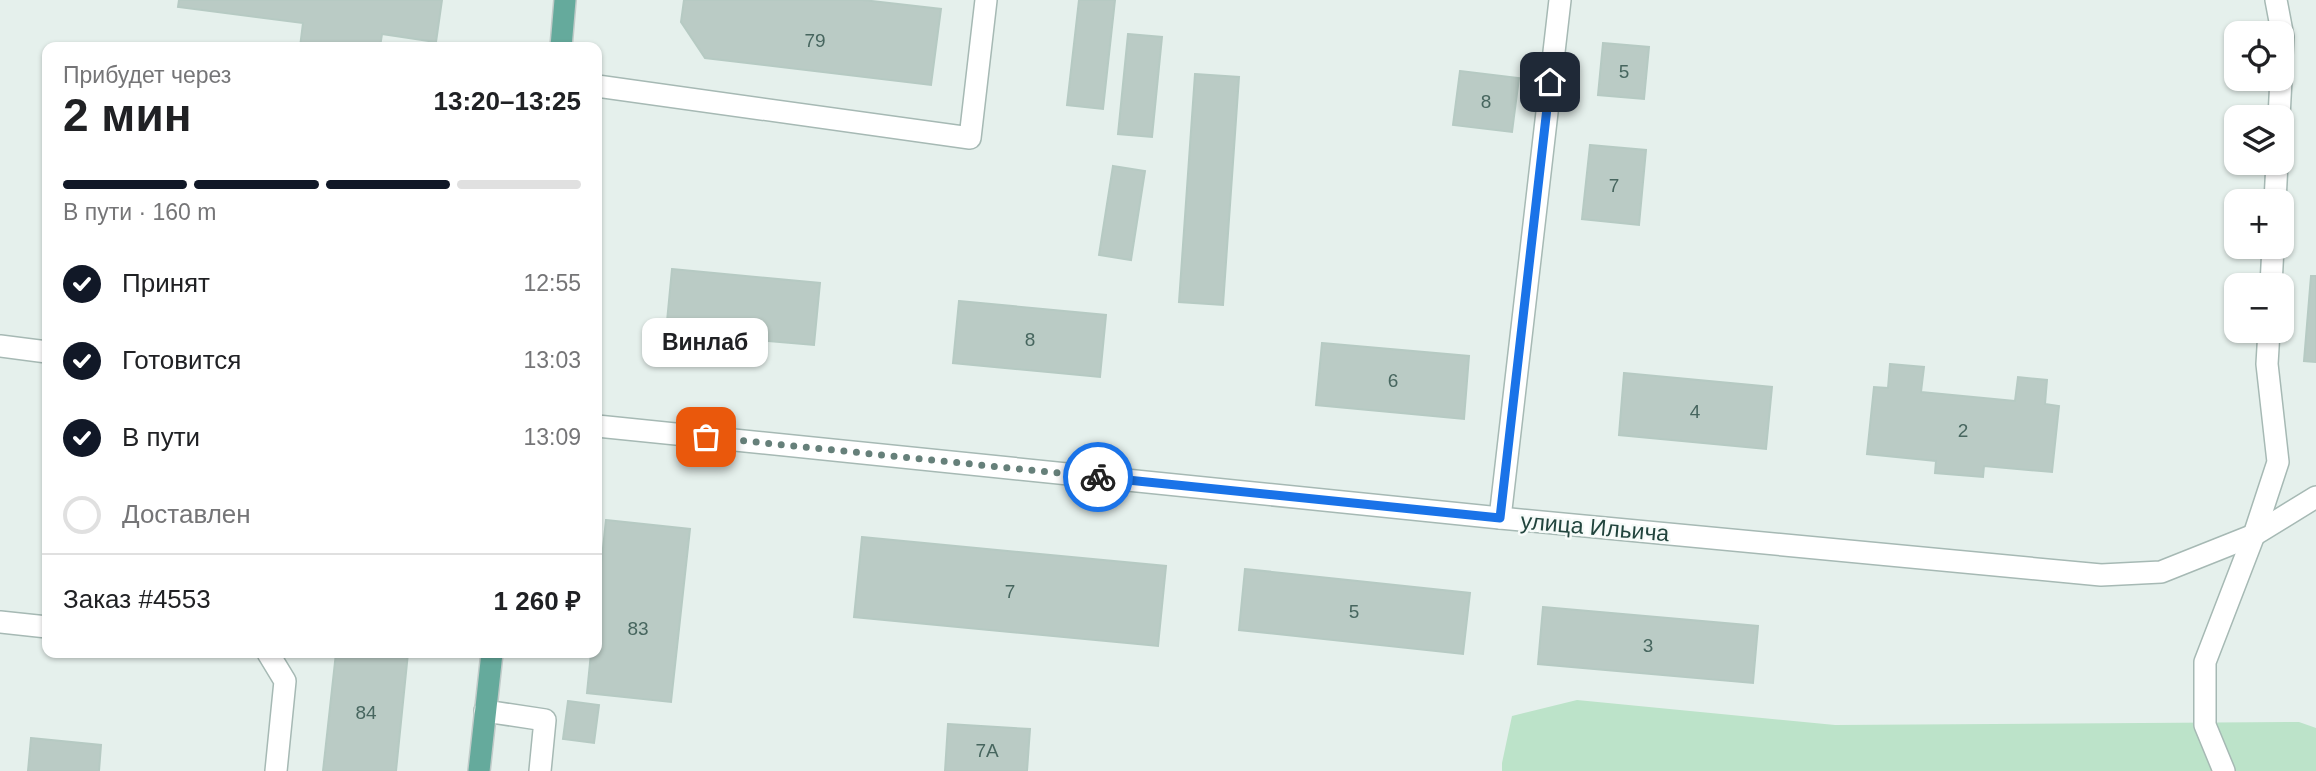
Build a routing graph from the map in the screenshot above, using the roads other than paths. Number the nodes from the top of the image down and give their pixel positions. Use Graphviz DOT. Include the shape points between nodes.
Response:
graph roads {
  1 [pos="565,0"];
  2 [pos="986,0"];
  3 [pos="1560,0"];
  4 [pos="2276,0"];
  5 [pos="2280,21"];
  6 [pos="561,42"];
  7 [pos="602,87"];
  8 [pos="2268,343"];
  9 [pos="0,346"];
  10 [pos="42,351"];
  11 [pos="602,427"];
  12 [pos="2316,498"];
  13 [pos="1500,518"];
  14 [pos="2254,536"];
  15 [pos="0,622"];
  16 [pos="42,626"];
  17 [pos="271,658"];
  18 [pos="491,658"];
  19 [pos="485,711"];
  20 [pos="276,771"];
  21 [pos="479,771"];
  22 [pos="540,771"];
  23 [pos="2224,771"];
  1 -- 6 [label="main road"];
  2 -- 7 [label="street" via="970,138"];
  3 -- 13 [label="street"];
  4 -- 5 [label="street"];
  8 -- 14 [label="street" via="2278,462"];
  9 -- 10 [label="street"];
  11 -- 13 [label="street, улица Ильича"];
  12 -- 14 [label="street, улица Ильича"];
  13 -- 14 [label="street, улица Ильича" via="2101,575 2161,572"];
  14 -- 23 [label="street" via="2205,662 2205,726"];
  15 -- 16 [label="street"];
  17 -- 20 [label="street" via="285,681"];
  18 -- 19 [label="main road"];
  19 -- 21 [label="main road"];
  19 -- 22 [label="street" via="545,720"];
}
